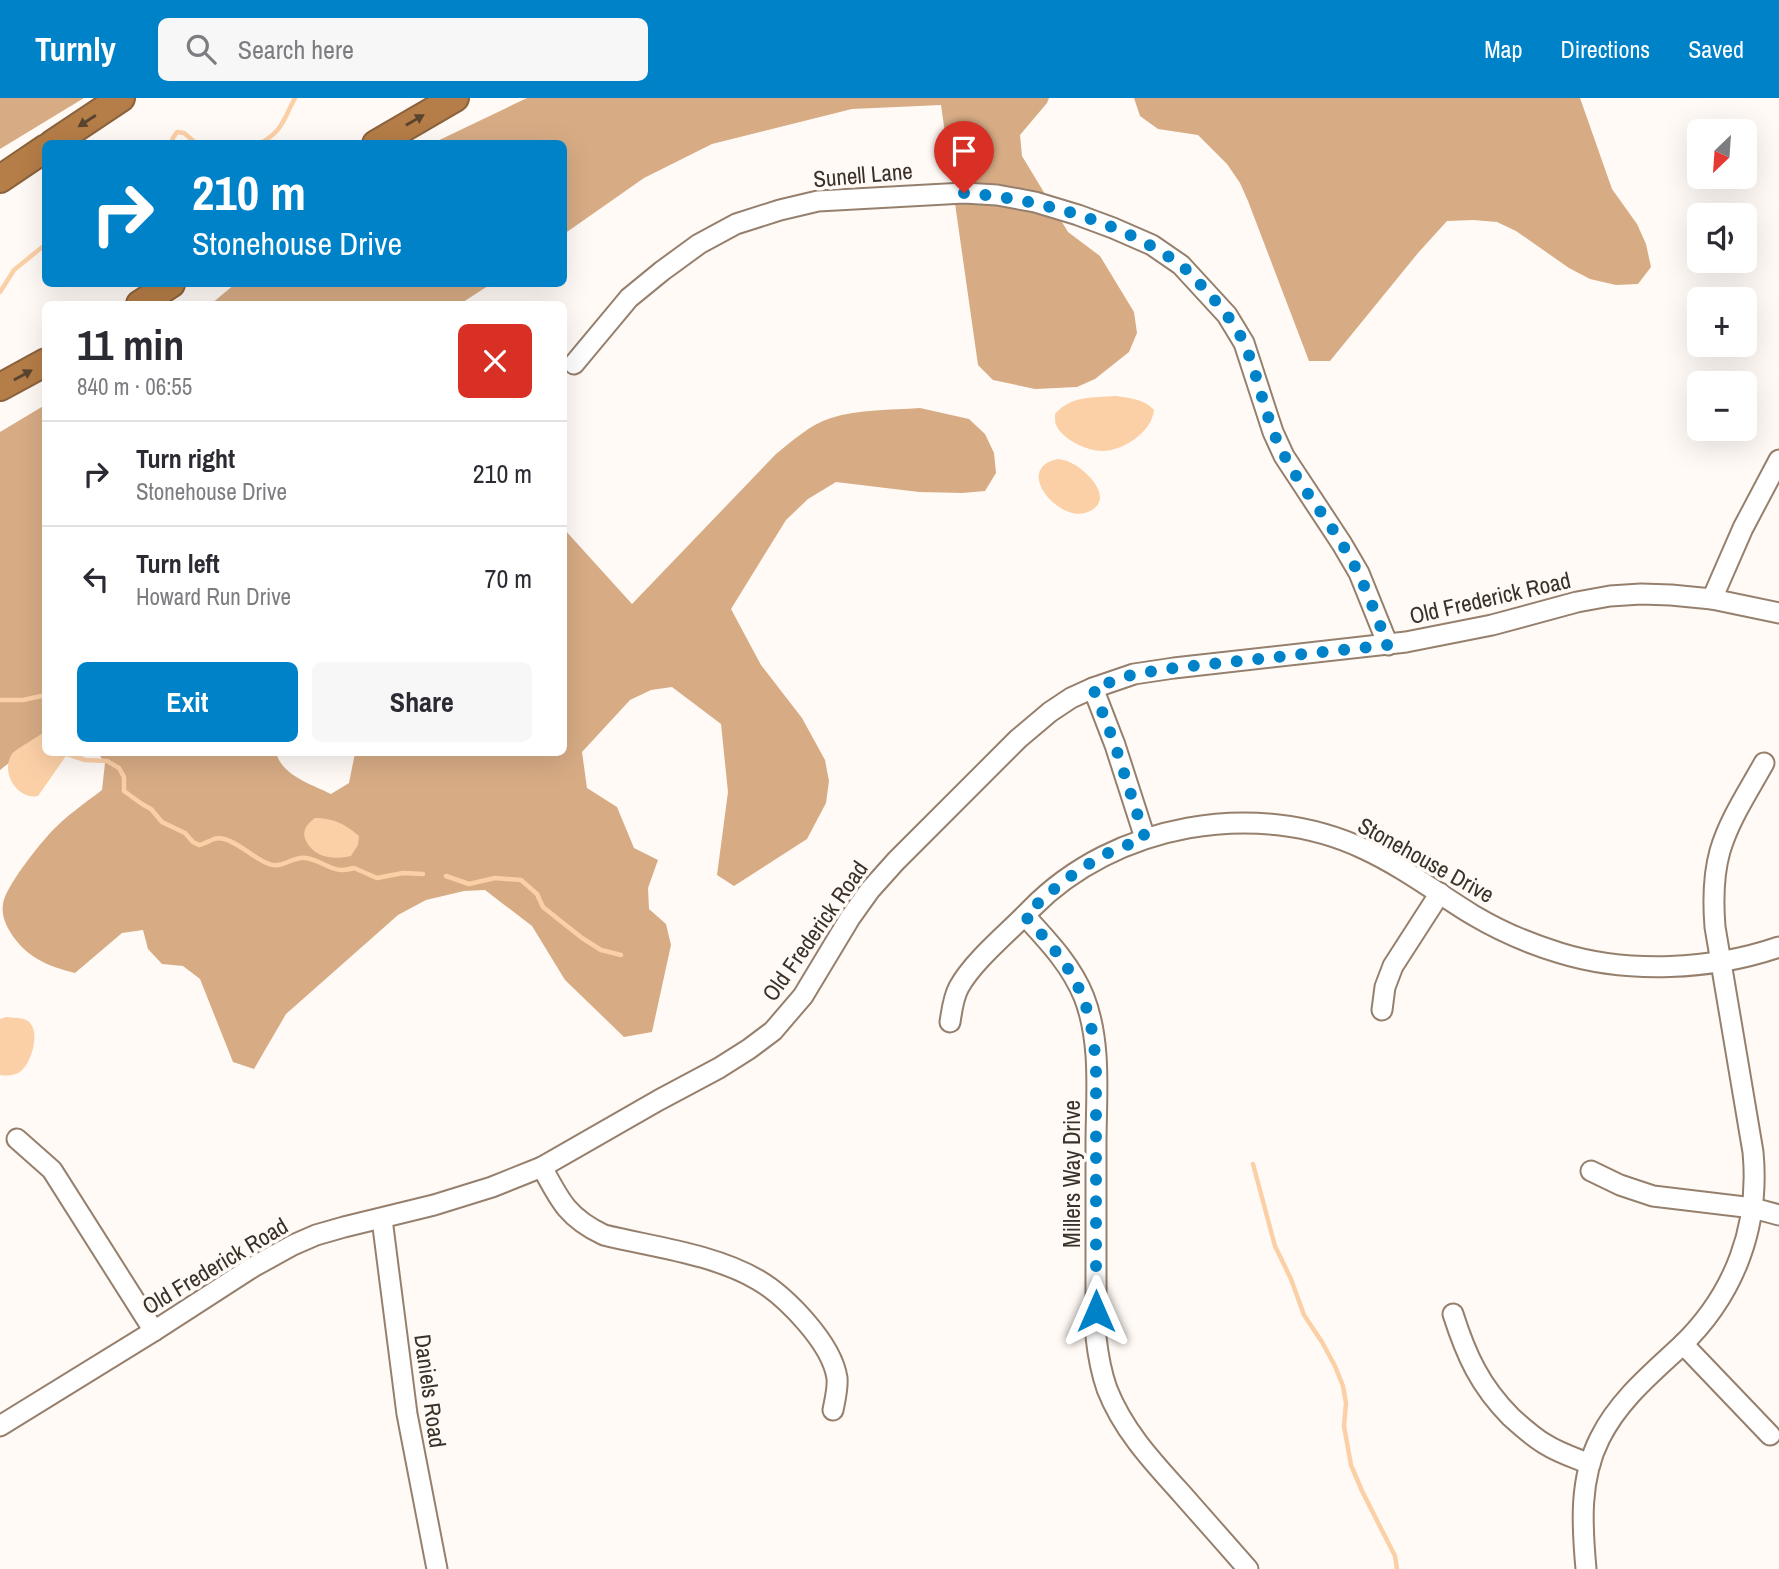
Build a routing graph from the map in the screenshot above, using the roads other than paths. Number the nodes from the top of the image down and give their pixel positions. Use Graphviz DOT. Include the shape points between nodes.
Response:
graph roads {
  1 [pos="121,98"];
  2 [pos="454,98"];
  3 [pos="58,140"];
  4 [pos="383,140"];
  5 [pos="42,151"];
  6 [pos="0,178"];
  7 [pos="166,287"];
  8 [pos="145,301"];
  9 [pos="42,364"];
  10 [pos="574,364"];
  11 [pos="0,387"];
  12 [pos="1779,460"];
  13 [pos="1712,599"];
  14 [pos="1779,613"];
  15 [pos="1388,645"];
  16 [pos="1093,688"];
  17 [pos="1764,763"];
  18 [pos="1145,838"];
  19 [pos="1440,893"];
  20 [pos="1025,916"];
  21 [pos="1779,947"];
  22 [pos="1721,961"];
  23 [pos="1382,1010"];
  24 [pos="950,1022"];
  25 [pos="17,1139"];
  26 [pos="542,1167"];
  27 [pos="1591,1171"];
  28 [pos="1753,1208"];
  29 [pos="1779,1215"];
  30 [pos="382,1219"];
  31 [pos="1453,1314"];
  32 [pos="154,1331"];
  33 [pos="1683,1344"];
  34 [pos="834,1410"];
  35 [pos="0,1426"];
  36 [pos="1770,1436"];
  37 [pos="1590,1464"];
  38 [pos="437,1569"];
  39 [pos="1248,1569"];
  40 [pos="1586,1569"];
  1 -- 3 [label="highway, one-way"];
  4 -- 2 [label="highway, one-way"];
  5 -- 6 [label="highway"];
  7 -- 8 [label="highway"];
  11 -- 9 [label="highway, one-way"];
  10 -- 15 [label="street, Sunell Lane" via="629,298 662,271 736,224 780,210 818,201 964,193 1035,202 1078,215 1152,245 1181,265 1227,315 1244,343 1284,456 1359,573"];
  12 -- 13 [label="street"];
  13 -- 14 [label="street, Old Frederick Road"];
  13 -- 15 [label="street, Old Frederick Road" via="1610,596"];
  15 -- 16 [label="street, Old Frederick Road" via="1174,668 1134,674"];
  16 -- 18 [label="street"];
  16 -- 26 [label="street, Old Frederick Road" via="1071,698 1026,732 896,861 849,918 803,996 773,1031 719,1068"];
  17 -- 22 [label="street" via="1719,853 1713,901"];
  18 -- 19 [label="street, Stonehouse Drive" via="1230,824 1289,827 1362,848"];
  18 -- 20 [label="street, Stonehouse Drive" via="1074,873"];
  19 -- 22 [label="street, Stonehouse Drive" via="1505,932 1561,954 1646,967"];
  19 -- 23 [label="street" via="1393,966"];
  20 -- 24 [label="street, Stonehouse Drive" via="960,986"];
  20 -- 39 [label="street, Millers Way Drive" via="1064,961 1085,1000 1091,1023 1096,1072 1096,1337 1107,1389 1132,1436"];
  21 -- 22 [label="street, Stonehouse Drive"];
  22 -- 28 [label="street" via="1753,1152"];
  25 -- 32 [label="street" via="52,1170"];
  26 -- 30 [label="street, Old Frederick Road" via="492,1187"];
  26 -- 34 [label="street" via="569,1213 593,1230 723,1264 774,1291 810,1326 834,1366"];
  27 -- 28 [label="street" via="1653,1196"];
  28 -- 29 [label="street"];
  28 -- 33 [label="street" via="1730,1279"];
  30 -- 32 [label="street, Old Frederick Road" via="293,1245"];
  30 -- 38 [label="street, Daniels Road" via="407,1414"];
  31 -- 37 [label="street" via="1471,1364 1501,1407 1542,1443"];
  32 -- 35 [label="street, Old Frederick Road"];
  33 -- 36 [label="street"];
  33 -- 37 [label="street" via="1619,1408"];
  37 -- 40 [label="street" via="1583,1513"];
}
